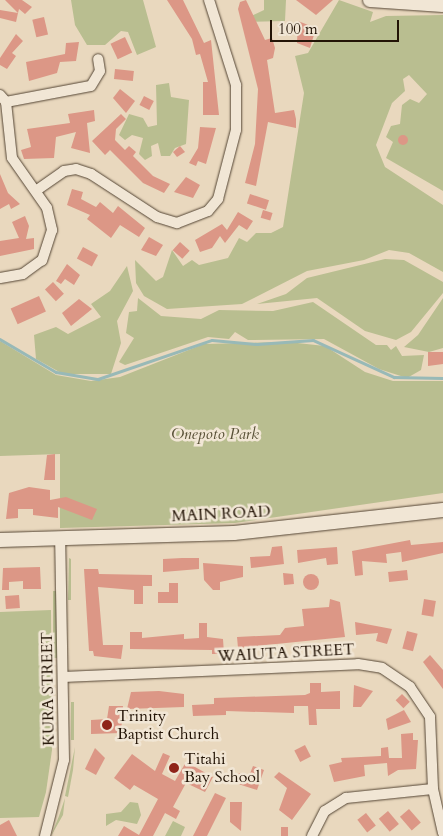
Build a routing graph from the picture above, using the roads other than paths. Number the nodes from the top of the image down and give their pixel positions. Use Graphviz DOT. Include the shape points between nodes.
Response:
graph roads {
  1 [pos="209,0"];
  2 [pos="370,0"];
  3 [pos="443,4"];
  4 [pos="98,59"];
  5 [pos="3,99"];
  6 [pos="37,190"];
  7 [pos="0,278"];
  8 [pos="443,510"];
  9 [pos="60,539"];
  10 [pos="0,540"];
  11 [pos="63,676"];
  12 [pos="433,789"];
  13 [pos="443,833"];
  14 [pos="45,836"];
  15 [pos="312,836"];
  1 -- 6 [label="street" via="236,85 236,130 218,199 208,211 177,223 156,217 91,174 76,170 64,171"];
  2 -- 3 [label="main road"];
  4 -- 5 [label="street" via="100,71 90,86"];
  5 -- 6 [label="street" via="12,158 18,171"];
  6 -- 7 [label="street" via="51,218 49,248 42,260 23,274"];
  8 -- 9 [label="main road, MAIN ROAD" via="234,533"];
  9 -- 10 [label="main road, MAIN ROAD"];
  9 -- 11 [label="street, KURA STREET"];
  11 -- 12 [label="street, WAIUTA STREET" via="358,664 382,668 410,687 430,717"];
  11 -- 14 [label="street, KURA STREET" via="64,760"];
  12 -- 13 [label="street, WAIUTA STREET"];
  12 -- 15 [label="street" via="346,798 325,811"];
}
